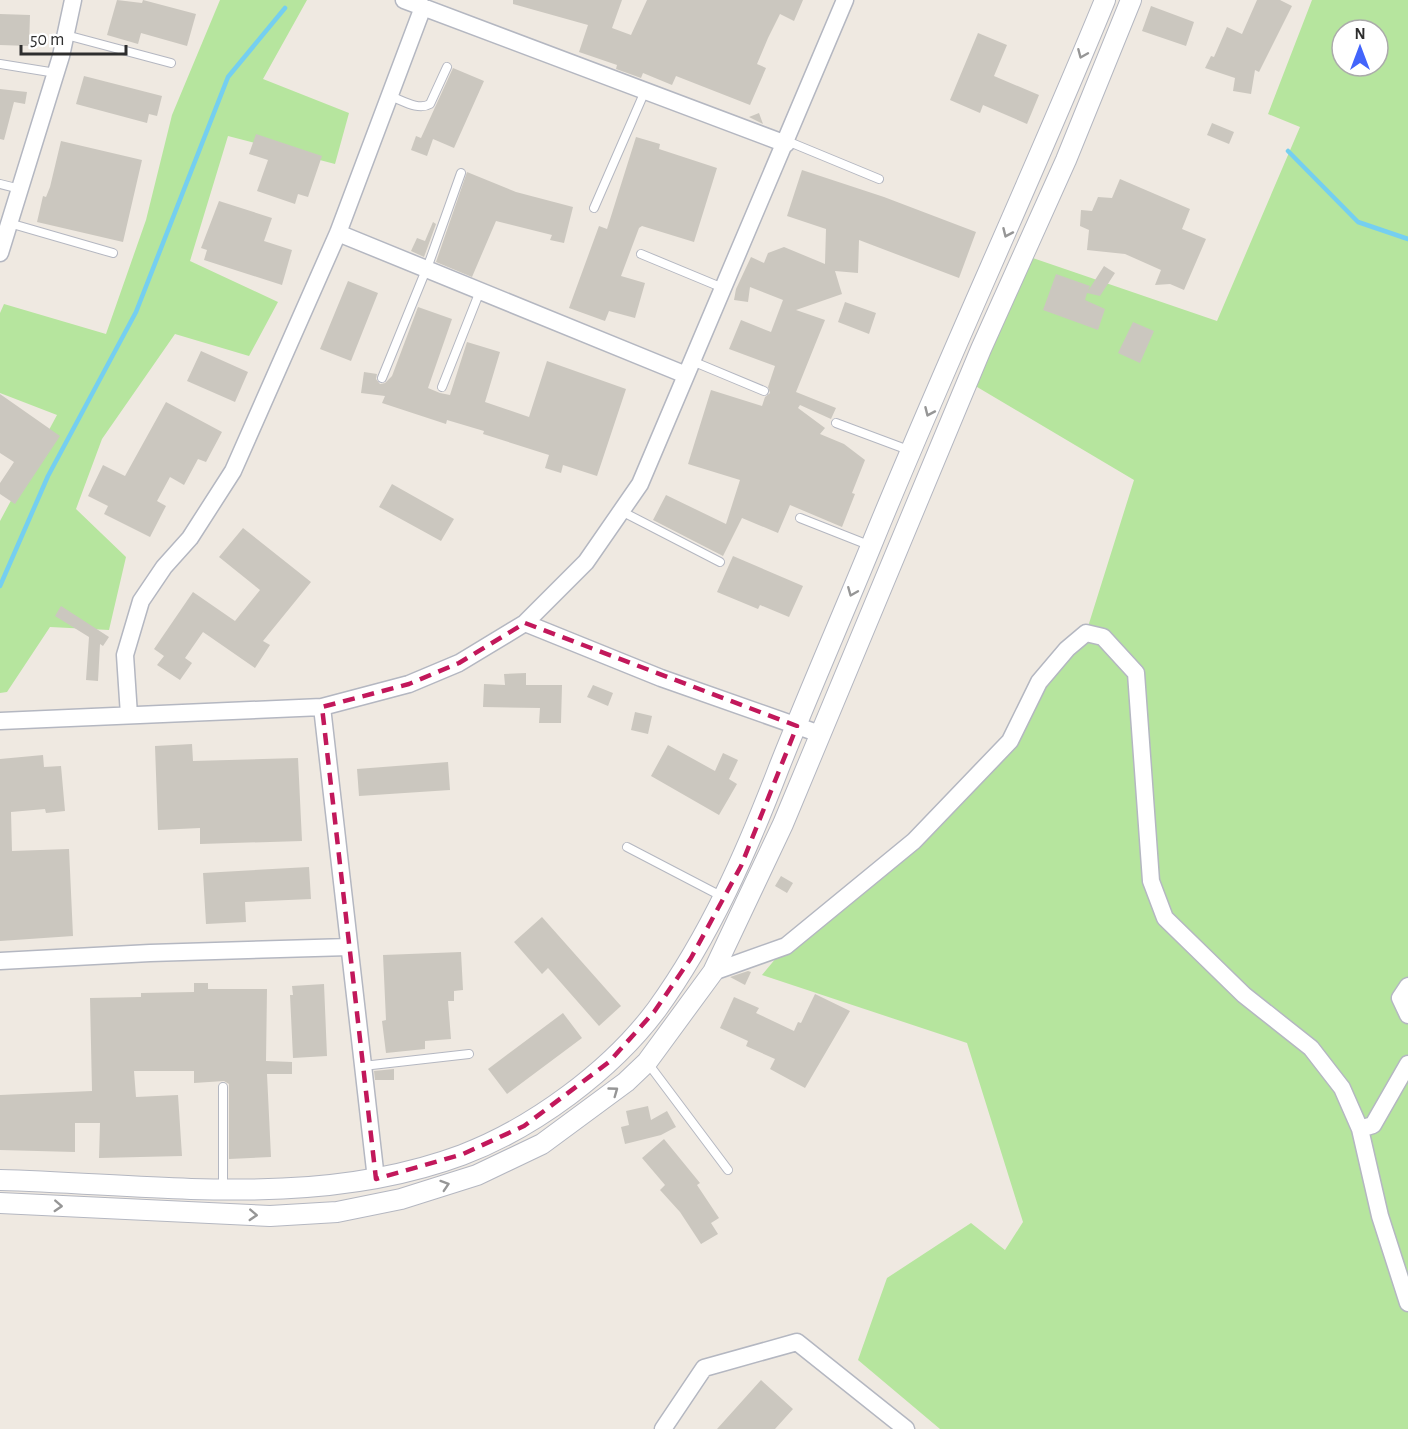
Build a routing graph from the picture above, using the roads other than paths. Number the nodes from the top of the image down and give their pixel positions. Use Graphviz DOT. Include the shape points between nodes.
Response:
graph roads {
  1 [pos="73,0"];
  2 [pos="404,0"];
  3 [pos="845,0"];
  4 [pos="1105,0"];
  5 [pos="1131,0"];
  6 [pos="423,7"];
  7 [pos="66,35"];
  8 [pos="171,63"];
  9 [pos="0,64"];
  10 [pos="447,67"];
  11 [pos="56,73"];
  12 [pos="645,91"];
  13 [pos="390,96"];
  14 [pos="786,143"];
  15 [pos="461,173"];
  16 [pos="879,179"];
  17 [pos="0,184"];
  18 [pos="20,189"];
  19 [pos="594,208"];
  20 [pos="9,223"];
  21 [pos="338,233"];
  22 [pos="0,253"];
  23 [pos="113,253"];
  24 [pos="641,254"];
  25 [pos="426,269"];
  26 [pos="723,288"];
  27 [pos="480,291"];
  28 [pos="689,368"];
  29 [pos="382,378"];
  30 [pos="442,387"];
  31 [pos="764,391"];
  32 [pos="836,423"];
  33 [pos="912,451"];
  34 [pos="622,512"];
  35 [pos="800,518"];
  36 [pos="871,546"];
  37 [pos="720,562"];
  38 [pos="525,623"];
  39 [pos="322,707"];
  40 [pos="129,715"];
  41 [pos="0,721"];
  42 [pos="797,726"];
  43 [pos="820,734"];
  44 [pos="627,847"];
  45 [pos="724,897"];
  46 [pos="349,947"];
  47 [pos="0,961"];
  48 [pos="713,972"];
  49 [pos="1408,986"];
  50 [pos="1408,1015"];
  51 [pos="469,1054"];
  52 [pos="647,1062"];
  53 [pos="1408,1064"];
  54 [pos="363,1066"];
  55 [pos="223,1087"];
  56 [pos="1360,1129"];
  57 [pos="728,1170"];
  58 [pos="376,1179"];
  59 [pos="0,1180"];
  60 [pos="223,1189"];
  61 [pos="0,1203"];
  62 [pos="1408,1303"];
  63 [pos="663,1429"];
  64 [pos="906,1429"];
  1 -- 7 [label="street"];
  2 -- 6 [label="street"];
  3 -- 14 [label="street"];
  4 -- 33 [label="street, one-way"];
  5 -- 43 [label="street"];
  6 -- 12 [label="street"];
  6 -- 13 [label="street"];
  7 -- 8 [label="lane"];
  7 -- 11 [label="street"];
  9 -- 11 [label="lane"];
  10 -- 13 [label="lane" via="430,104 417,106"];
  11 -- 18 [label="street"];
  12 -- 14 [label="street"];
  12 -- 19 [label="lane"];
  13 -- 21 [label="street"];
  14 -- 16 [label="lane"];
  14 -- 26 [label="street"];
  15 -- 25 [label="lane"];
  17 -- 18 [label="lane"];
  18 -- 20 [label="street"];
  20 -- 22 [label="street"];
  20 -- 23 [label="lane"];
  21 -- 25 [label="street"];
  21 -- 40 [label="street" via="233,471 190,538 141,601 125,655"];
  24 -- 26 [label="lane"];
  25 -- 27 [label="street"];
  25 -- 29 [label="lane"];
  26 -- 28 [label="street"];
  27 -- 28 [label="street"];
  27 -- 30 [label="lane"];
  28 -- 31 [label="lane"];
  28 -- 34 [label="street" via="640,484"];
  32 -- 33 [label="lane"];
  33 -- 36 [label="street"];
  34 -- 37 [label="lane"];
  34 -- 38 [label="street" via="586,562"];
  35 -- 36 [label="lane"];
  36 -- 42 [label="street, one-way"];
  38 -- 39 [label="street" via="459,663 409,684"];
  38 -- 42 [label="street" via="661,678"];
  39 -- 40 [label="street"];
  39 -- 46 [label="street"];
  40 -- 41 [label="street"];
  42 -- 43 [label="street"];
  42 -- 45 [label="street" via="762,817"];
  43 -- 48 [label="street" via="783,824"];
  44 -- 45 [label="lane"];
  45 -- 58 [label="street" via="691,958 654,1012 609,1062 524,1126 463,1154"];
  46 -- 47 [label="street"];
  46 -- 54 [label="street"];
  48 -- 52 [label="street"];
  48 -- 56 [label="street" via="786,945 914,841 1010,741 1039,682 1067,649 1086,633 1103,637 1136,673 1151,881 1165,918 1244,995 1311,1048 1342,1088"];
  49 -- 50 [label="street" via="1400,998"];
  51 -- 54 [label="lane"];
  52 -- 57 [label="lane"];
  61 -- 52 [label="street, one-way" via="270,1216 337,1212 400,1199 477,1175 542,1144"];
  53 -- 56 [label="street" via="1373,1125"];
  54 -- 58 [label="street"];
  55 -- 60 [label="lane"];
  56 -- 62 [label="street" via="1380,1216"];
  58 -- 60 [label="street" via="319,1188"];
  59 -- 60 [label="street"];
  63 -- 64 [label="street" via="704,1368 797,1342"];
}
